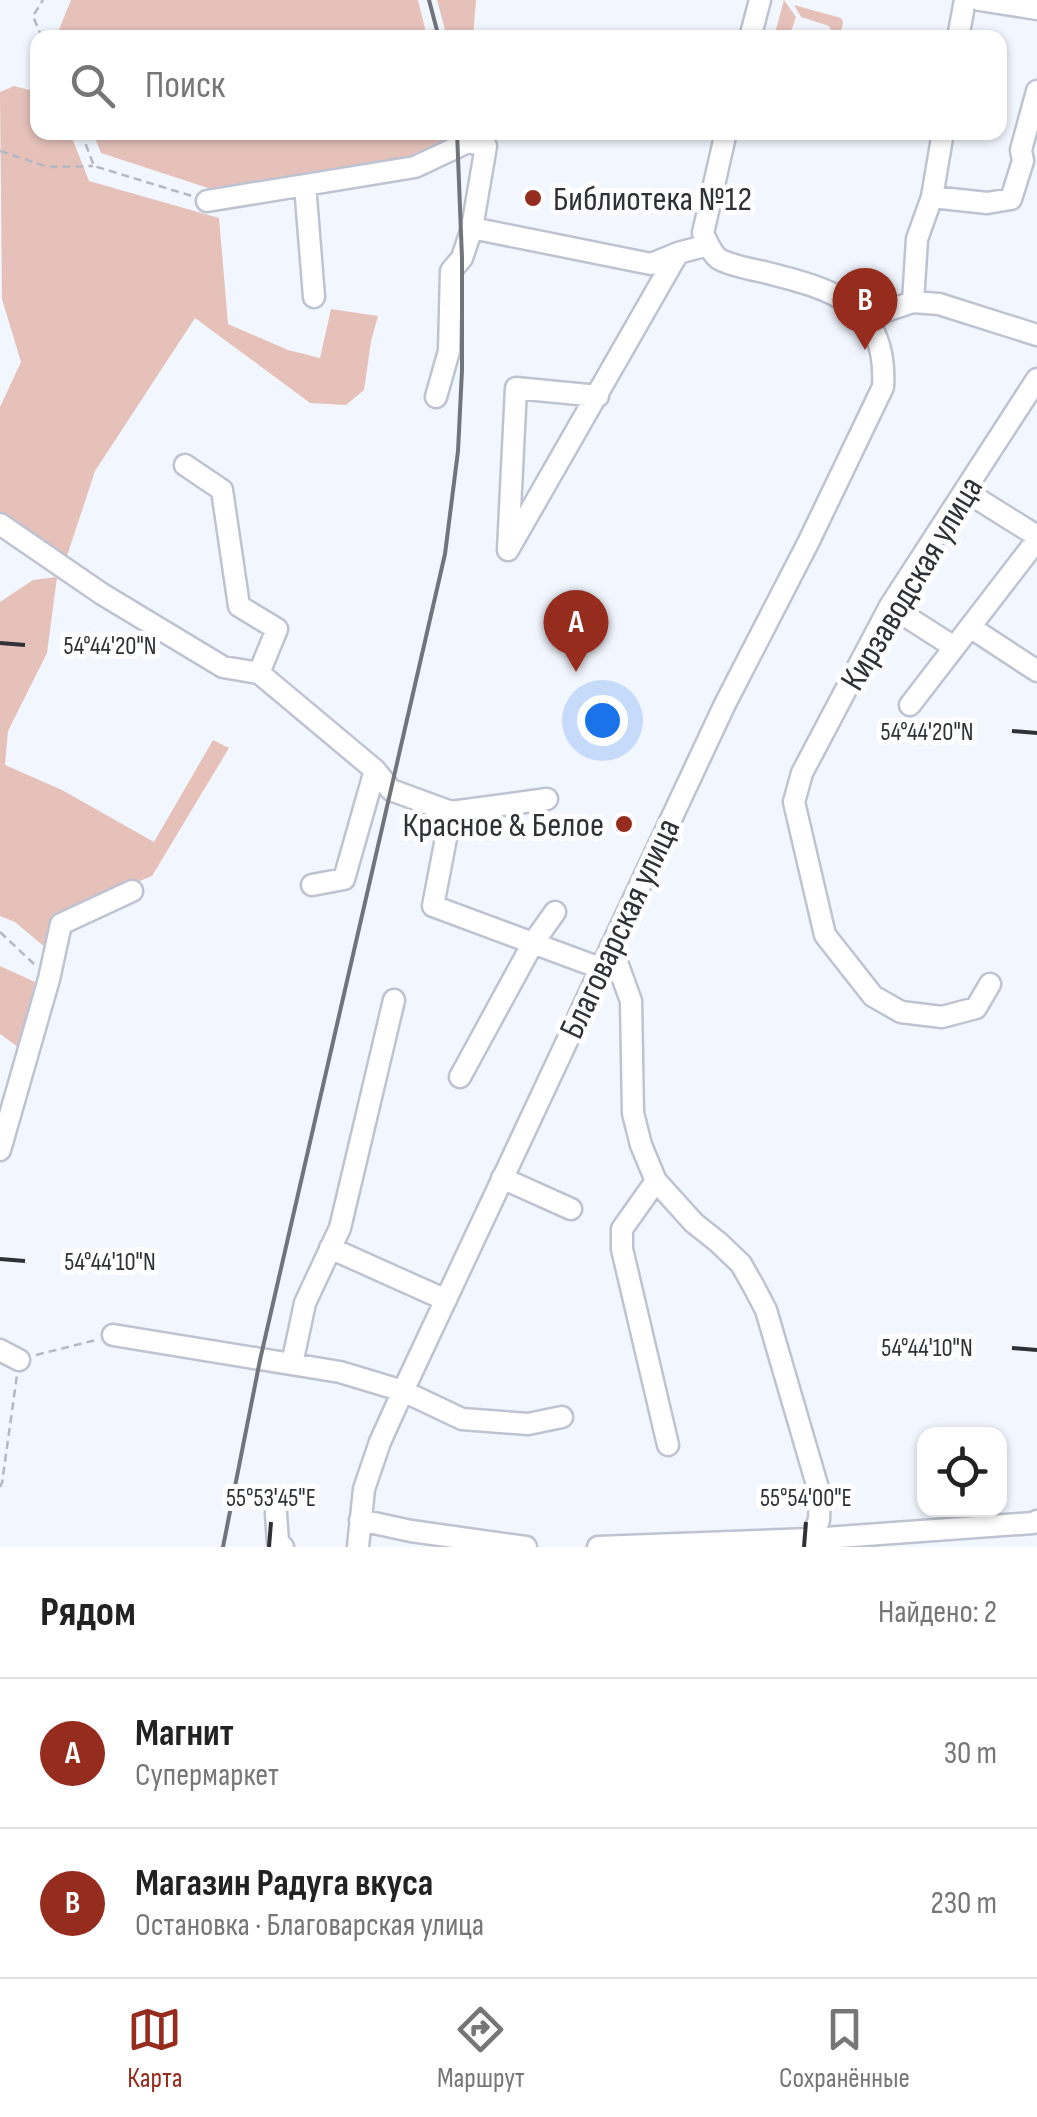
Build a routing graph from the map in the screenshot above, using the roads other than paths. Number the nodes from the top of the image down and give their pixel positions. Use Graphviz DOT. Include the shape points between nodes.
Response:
graph roads {
  1 [pos="760,0"];
  2 [pos="964,0"];
  3 [pos="980,0"];
  4 [pos="1037,9"];
  5 [pos="752,30"];
  6 [pos="959,30"];
  7 [pos="1037,91"];
  8 [pos="724,140"];
  9 [pos="942,140"];
  10 [pos="306,185"];
  11 [pos="932,196"];
  12 [pos="208,201"];
  13 [pos="472,228"];
  14 [pos="708,245"];
  15 [pos="678,253"];
  16 [pos="314,297"];
  17 [pos="913,302"];
  18 [pos="865,318"];
  19 [pos="1037,334"];
  20 [pos="1037,379"];
  21 [pos="598,396"];
  22 [pos="436,397"];
  23 [pos="185,465"];
  24 [pos="966,490"];
  25 [pos="0,524"];
  26 [pos="1037,538"];
  27 [pos="890,606"];
  28 [pos="970,628"];
  29 [pos="954,647"];
  30 [pos="1037,671"];
  31 [pos="259,673"];
  32 [pos="910,704"];
  33 [pos="375,770"];
  34 [pos="547,800"];
  35 [pos="451,812"];
  36 [pos="312,886"];
  37 [pos="132,892"];
  38 [pos="555,912"];
  39 [pos="533,943"];
  40 [pos="611,946"];
  41 [pos="600,968"];
  42 [pos="990,984"];
  43 [pos="394,1000"];
  44 [pos="460,1076"];
  45 [pos="0,1150"];
  46 [pos="502,1178"];
  47 [pos="656,1181"];
  48 [pos="571,1209"];
  49 [pos="330,1248"];
  50 [pos="446,1300"];
  51 [pos="113,1335"];
  52 [pos="292,1364"];
  53 [pos="403,1391"];
  54 [pos="562,1417"];
  55 [pos="668,1445"];
  56 [pos="276,1514"];
  57 [pos="360,1520"];
  58 [pos="1037,1521"];
  59 [pos="810,1543"];
  60 [pos="283,1547"];
  61 [pos="358,1547"];
  62 [pos="526,1547"];
  63 [pos="598,1547"];
  1 -- 5 [label="street"];
  2 -- 6 [label="street"];
  3 -- 4 [label="street"];
  7 -- 11 [label="street" via="1010,199"];
  8 -- 14 [label="street" via="704,233"];
  9 -- 11 [label="street"];
  10 -- 12 [label="street"];
  10 -- 13 [label="street" via="414,167 468,142 486,146"];
  10 -- 16 [label="street"];
  11 -- 17 [label="street" via="917,239"];
  13 -- 15 [label="street" via="651,264"];
  13 -- 22 [label="street" via="451,272 449,351"];
  14 -- 15 [label="street"];
  14 -- 18 [label="street" via="717,258 844,298"];
  15 -- 21 [label="street"];
  17 -- 18 [label="street"];
  17 -- 19 [label="street"];
  18 -- 40 [label="street, Благоварская улица" via="881,352 883,386"];
  20 -- 24 [label="street, Кирзаводская улица"];
  21 -- 21 [label="street" via="588,413 508,550 516,388"];
  23 -- 31 [label="street" via="222,490 239,606 277,629"];
  24 -- 26 [label="street"];
  24 -- 27 [label="street, Кирзаводская улица"];
  25 -- 31 [label="street" via="223,668"];
  26 -- 28 [label="street"];
  27 -- 29 [label="street"];
  27 -- 42 [label="street, Кирзаводская улица" via="802,773 794,802 825,935 873,996 900,1012 942,1017 976,1008"];
  28 -- 29 [label="street"];
  28 -- 30 [label="street"];
  29 -- 32 [label="street"];
  31 -- 33 [label="street"];
  33 -- 35 [label="street" via="391,790"];
  33 -- 36 [label="street" via="344,879"];
  34 -- 35 [label="street"];
  35 -- 39 [label="street" via="432,906"];
  37 -- 45 [label="street" via="62,924"];
  38 -- 39 [label="street"];
  39 -- 41 [label="street"];
  39 -- 44 [label="street"];
  40 -- 41 [label="street, Благоварская улица"];
  40 -- 47 [label="street" via="632,1001 633,1114"];
  41 -- 46 [label="street, Благоварская улица"];
  43 -- 49 [label="street"];
  46 -- 48 [label="street"];
  46 -- 50 [label="street, Благоварская улица"];
  47 -- 55 [label="street" via="622,1229 622,1249"];
  47 -- 59 [label="street" via="741,1264 766,1310 820,1495"];
  49 -- 50 [label="street"];
  49 -- 52 [label="street" via="304,1303"];
  50 -- 53 [label="street, Благоварская улица"];
  51 -- 52 [label="street"];
  52 -- 53 [label="street"];
  53 -- 54 [label="street" via="462,1419 528,1424"];
  53 -- 57 [label="street, Благоварская улица" via="364,1488"];
  56 -- 60 [label="street"];
  57 -- 61 [label="street, Благоварская улица"];
  57 -- 62 [label="street"];
  58 -- 59 [label="street"];
  59 -- 63 [label="street"];
}
